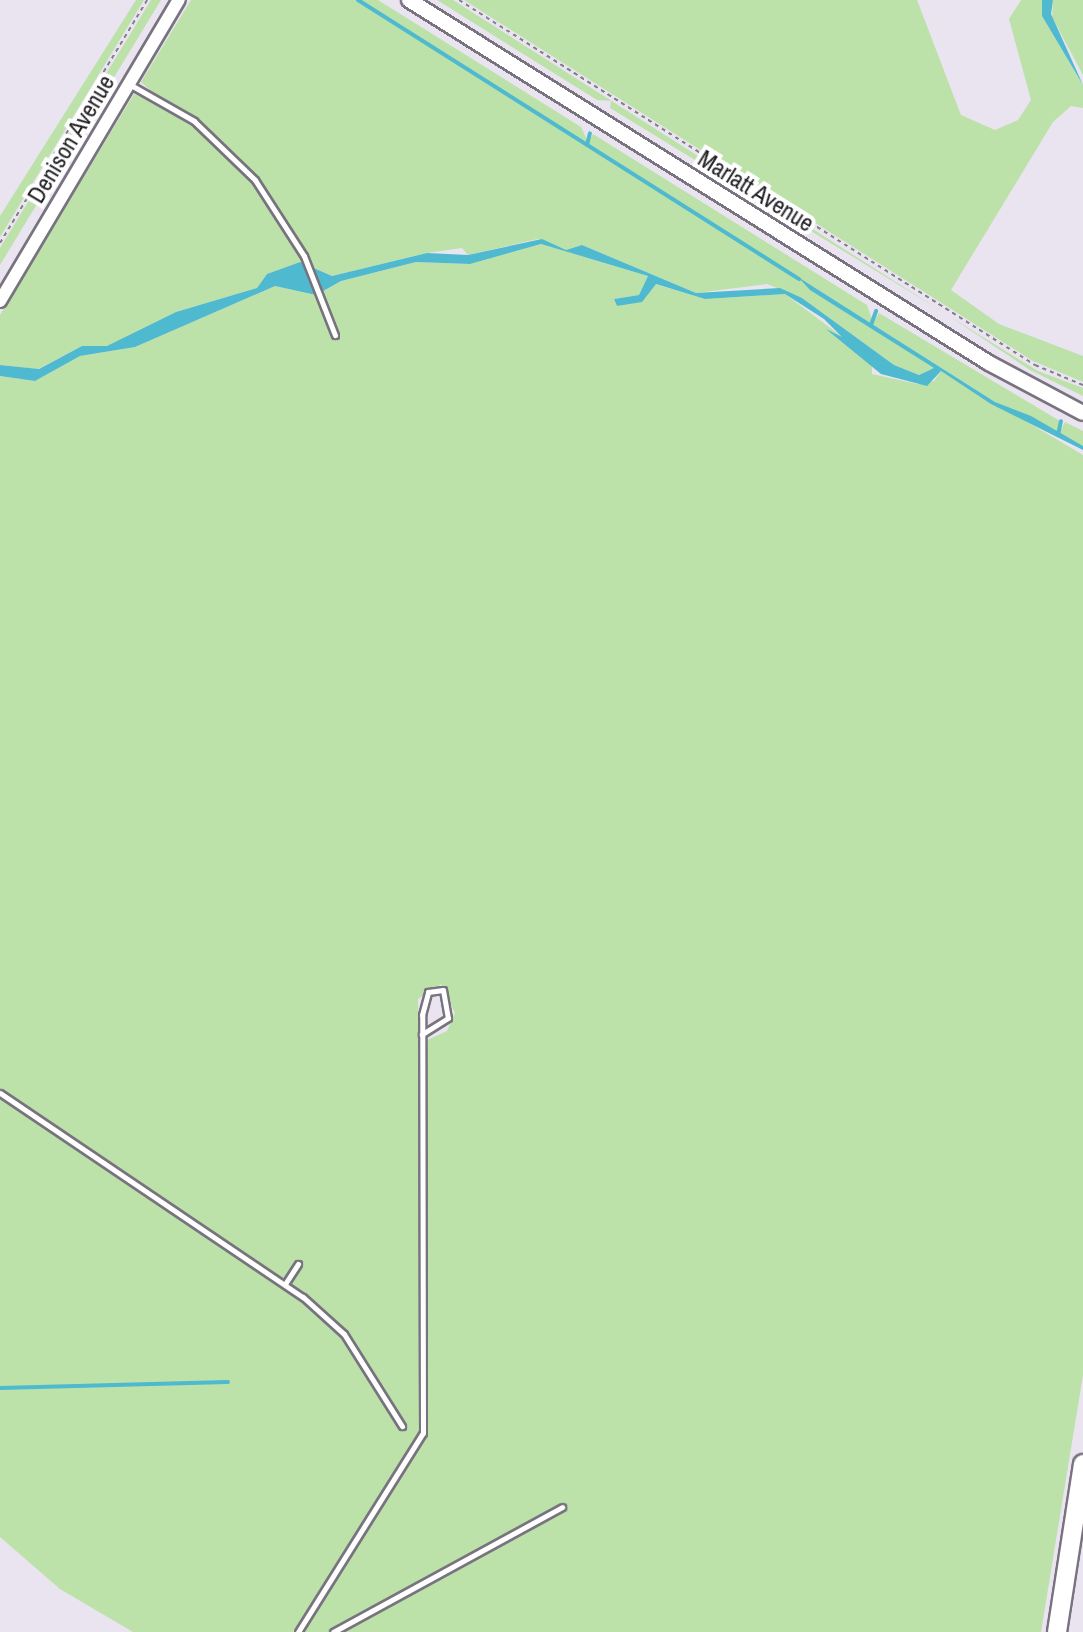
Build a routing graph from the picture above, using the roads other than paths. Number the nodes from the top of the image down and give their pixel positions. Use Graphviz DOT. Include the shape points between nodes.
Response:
graph roads {
  1 [pos="179,0"];
  2 [pos="409,0"];
  3 [pos="129,84"];
  4 [pos="0,301"];
  5 [pos="335,335"];
  6 [pos="1083,413"];
  7 [pos="422,1034"];
  8 [pos="0,1093"];
  9 [pos="298,1264"];
  10 [pos="285,1284"];
  11 [pos="402,1426"];
  12 [pos="1083,1464"];
  13 [pos="562,1507"];
  14 [pos="298,1632"];
  15 [pos="333,1632"];
  16 [pos="1057,1632"];
  1 -- 3 [label="street, Denison Avenue"];
  2 -- 6 [label="main road, Marlatt Avenue" via="1024,385"];
  3 -- 4 [label="street, Denison Avenue"];
  3 -- 5 [label="lane" via="194,121 255,180 304,256"];
  7 -- 7 [label="lane" via="425,997 443,990 448,1018"];
  7 -- 14 [label="lane" via="423,1433"];
  8 -- 10 [label="lane"];
  9 -- 10 [label="lane"];
  10 -- 11 [label="lane" via="344,1334"];
  12 -- 16 [label="highway"];
  13 -- 15 [label="lane"];
}
